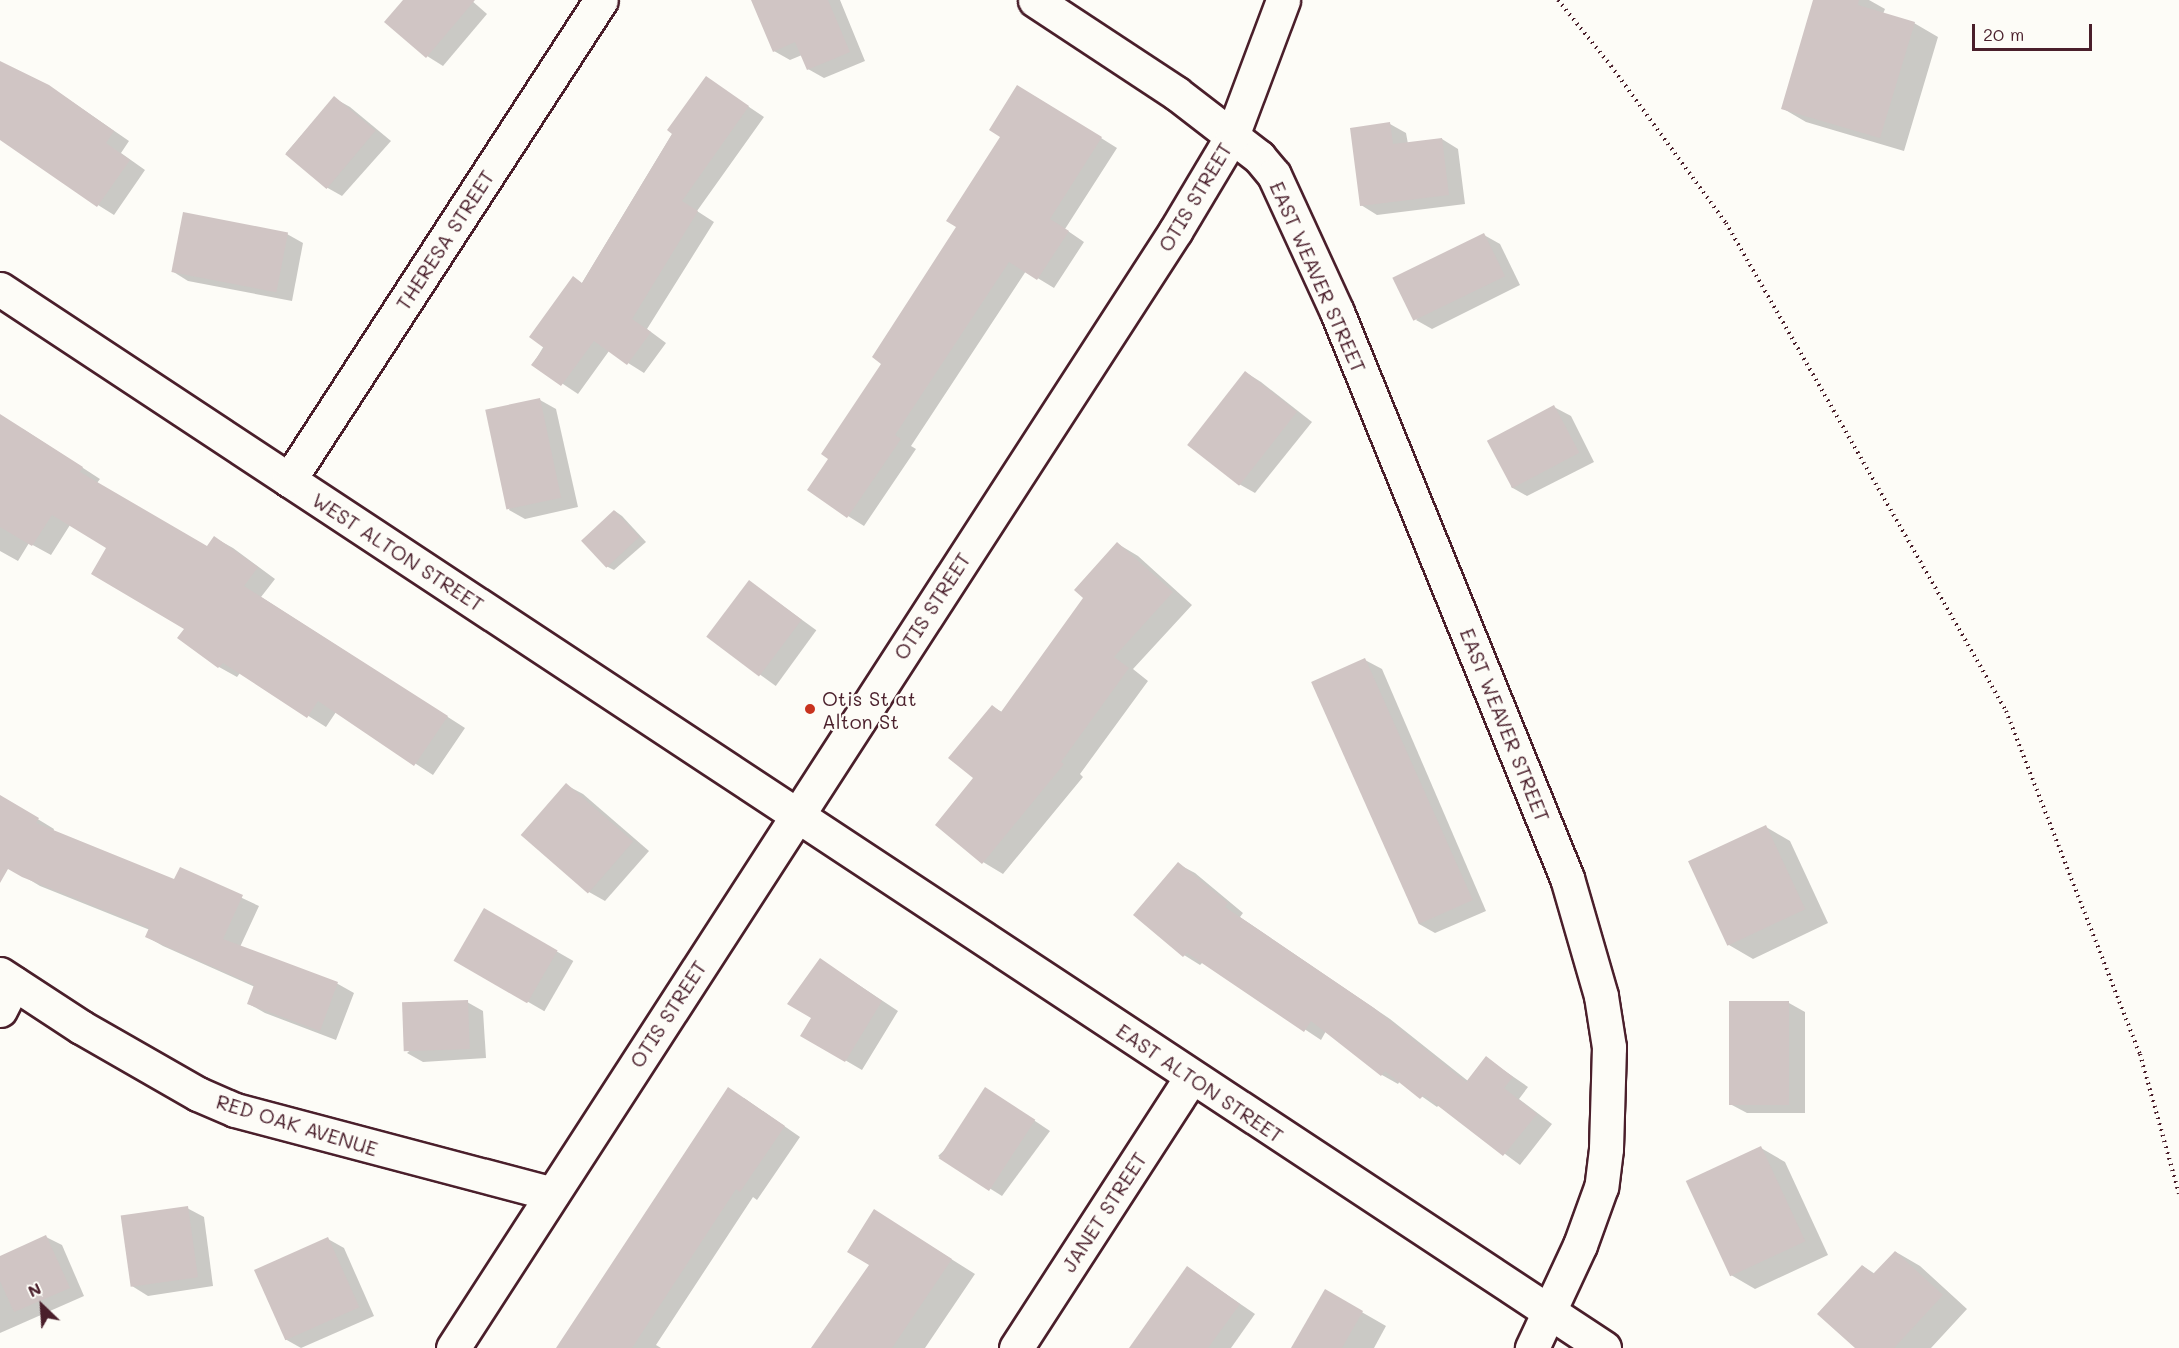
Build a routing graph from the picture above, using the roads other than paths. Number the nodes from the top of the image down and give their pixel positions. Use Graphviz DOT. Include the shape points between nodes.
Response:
graph roads {
  1 [pos="601,0"];
  2 [pos="1035,0"];
  3 [pos="1283,0"];
  4 [pos="1232,136"];
  5 [pos="0,289"];
  6 [pos="289,480"];
  7 [pos="797,816"];
  8 [pos="5,989"];
  9 [pos="1191,1077"];
  10 [pos="552,1194"];
  11 [pos="1548,1313"];
  12 [pos="453,1348"];
  13 [pos="1016,1348"];
  14 [pos="1532,1348"];
  15 [pos="1604,1348"];
  1 -- 6 [label="street, THERESA STREET"];
  2 -- 4 [label="street, EAST WEAVER STREET" via="1176,93"];
  3 -- 4 [label="street, OTIS STREET"];
  4 -- 7 [label="street, OTIS STREET" via="1170,240"];
  4 -- 11 [label="street, EAST WEAVER STREET" via="1274,175 1337,312 1567,878 1601,996 1609,1047 1601,1187 1580,1245"];
  5 -- 6 [label="street, WEST ALTON STREET"];
  6 -- 7 [label="street, WEST ALTON STREET"];
  7 -- 9 [label="street, EAST ALTON STREET"];
  7 -- 10 [label="street, OTIS STREET"];
  8 -- 10 [label="street, RED OAK AVENUE" via="198,1094 235,1110"];
  9 -- 11 [label="street, EAST ALTON STREET"];
  9 -- 13 [label="street, JANET STREET"];
  10 -- 12 [label="street, OTIS STREET"];
  11 -- 14 [label="street, EAST WEAVER STREET"];
  11 -- 15 [label="street, EAST ALTON STREET"];
}
